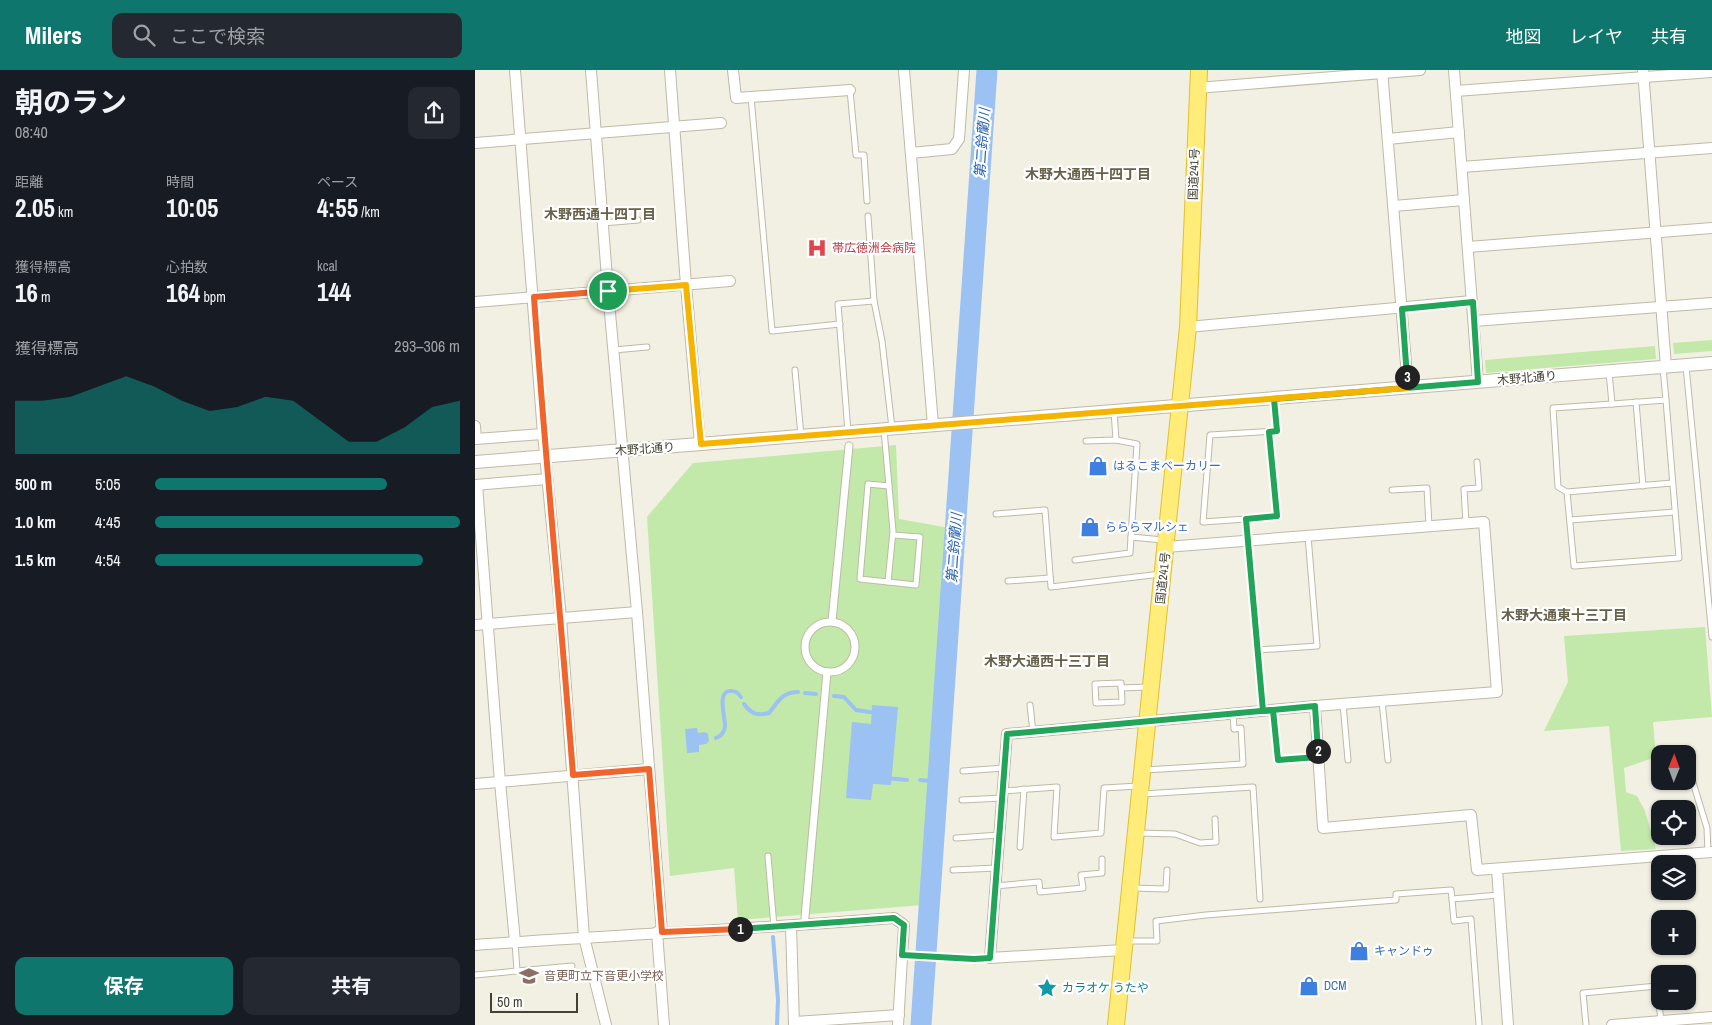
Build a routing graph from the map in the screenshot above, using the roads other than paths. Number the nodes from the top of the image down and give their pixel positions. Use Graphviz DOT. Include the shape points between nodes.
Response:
graph roads {
  1 [pos="515,70"];
  2 [pos="591,70"];
  3 [pos="670,70"];
  4 [pos="733,70"];
  5 [pos="904,70"];
  6 [pos="964,70"];
  7 [pos="1199,70"];
  8 [pos="1420,70"];
  9 [pos="1454,70"];
  10 [pos="1382,72"];
  11 [pos="1712,72"];
  12 [pos="1643,73"];
  13 [pos="1306,75"];
  14 [pos="1197,88"];
  15 [pos="850,90"];
  16 [pos="1456,91"];
  17 [pos="751,97"];
  18 [pos="721,123"];
  19 [pos="674,128"];
  20 [pos="1459,132"];
  21 [pos="596,133"];
  22 [pos="1388,139"];
  23 [pos="520,140"];
  24 [pos="475,143"];
  25 [pos="1712,148"];
  26 [pos="1649,153"];
  27 [pos="911,154"];
  28 [pos="1462,167"];
  29 [pos="1465,200"];
  30 [pos="867,201"];
  31 [pos="1394,206"];
  32 [pos="868,216"];
  33 [pos="638,220"];
  34 [pos="603,223"];
  35 [pos="1712,228"];
  36 [pos="1655,232"];
  37 [pos="1468,246"];
  38 [pos="730,281"];
  39 [pos="686,285"];
  40 [pos="608,291"];
  41 [pos="534,297"];
  42 [pos="874,301"];
  43 [pos="475,302"];
  44 [pos="1473,302"];
  45 [pos="1712,303"];
  46 [pos="1661,307"];
  47 [pos="1402,309"];
  48 [pos="1474,322"];
  49 [pos="839,324"];
  50 [pos="1188,327"];
  51 [pos="647,347"];
  52 [pos="614,350"];
  53 [pos="1712,363"];
  54 [pos="1685,365"];
  55 [pos="1664,367"];
  56 [pos="795,370"];
  57 [pos="1609,371"];
  58 [pos="1478,382"];
  59 [pos="1407,388"];
  60 [pos="1274,399"];
  61 [pos="1666,400"];
  62 [pos="1636,402"];
  63 [pos="1612,404"];
  64 [pos="1180,407"];
  65 [pos="1114,411"];
  66 [pos="933,425"];
  67 [pos="475,426"];
  68 [pos="888,429"];
  69 [pos="1269,432"];
  70 [pos="543,434"];
  71 [pos="801,436"];
  72 [pos="476,439"];
  73 [pos="848,439"];
  74 [pos="1116,440"];
  75 [pos="1086,441"];
  76 [pos="701,444"];
  77 [pos="623,450"];
  78 [pos="545,456"];
  79 [pos="475,462"];
  80 [pos="1477,462"];
  81 [pos="547,479"];
  82 [pos="1673,484"];
  83 [pos="476,485"];
  84 [pos="889,486"];
  85 [pos="1643,486"];
  86 [pos="1392,490"];
  87 [pos="1567,492"];
  88 [pos="1675,512"];
  89 [pos="996,514"];
  90 [pos="1246,519"];
  91 [pos="1570,520"];
  92 [pos="1467,523"];
  93 [pos="1429,526"];
  94 [pos="893,535"];
  95 [pos="1308,536"];
  96 [pos="1131,537"];
  97 [pos="1248,540"];
  98 [pos="1166,544"];
  99 [pos="1075,560"];
  100 [pos="1163,574"];
  101 [pos="1050,578"];
  102 [pos="1008,581"];
  103 [pos="888,582"];
  104 [pos="637,612"];
  105 [pos="561,618"];
  106 [pos="832,621"];
  107 [pos="488,624"];
  108 [pos="475,625"];
  109 [pos="1712,637"];
  110 [pos="1257,650"];
  111 [pos="827,672"];
  112 [pos="1151,687"];
  113 [pos="1121,688"];
  114 [pos="1382,700"];
  115 [pos="1343,703"];
  116 [pos="1030,705"];
  117 [pos="1315,706"];
  118 [pos="1268,710"];
  119 [pos="1233,714"];
  120 [pos="1147,722"];
  121 [pos="1033,732"];
  122 [pos="1318,757"];
  123 [pos="1348,760"];
  124 [pos="1388,760"];
  125 [pos="1004,768"];
  126 [pos="649,769"];
  127 [pos="963,771"];
  128 [pos="573,775"];
  129 [pos="500,782"];
  130 [pos="475,784"];
  131 [pos="1141,784"];
  132 [pos="1023,789"];
  133 [pos="1695,790"];
  134 [pos="1002,794"];
  135 [pos="962,800"];
  136 [pos="1215,818"];
  137 [pos="1136,833"];
  138 [pos="999,835"];
  139 [pos="955,838"];
  140 [pos="1020,846"];
  141 [pos="1710,852"];
  142 [pos="769,856"];
  143 [pos="1102,859"];
  144 [pos="996,868"];
  145 [pos="1497,869"];
  146 [pos="953,870"];
  147 [pos="1167,870"];
  148 [pos="995,886"];
  149 [pos="1130,888"];
  150 [pos="1499,895"];
  151 [pos="1259,899"];
  152 [pos="1452,899"];
  153 [pos="805,917"];
  154 [pos="791,926"];
  155 [pos="774,927"];
  156 [pos="659,932"];
  157 [pos="584,937"];
  158 [pos="515,942"];
  159 [pos="475,945"];
  160 [pos="1124,945"];
  161 [pos="902,955"];
  162 [pos="990,958"];
  163 [pos="573,966"];
  164 [pos="517,971"];
  165 [pos="475,975"];
  166 [pos="1712,1017"];
  167 [pos="898,1020"];
  168 [pos="1661,1021"];
  169 [pos="794,1023"];
  170 [pos="605,1025"];
  171 [pos="664,1025"];
  172 [pos="1116,1025"];
  173 [pos="1479,1025"];
  174 [pos="1508,1025"];
  175 [pos="1586,1025"];
  176 [pos="1612,1025"];
  1 -- 23 [label="street"];
  2 -- 21 [label="street"];
  3 -- 19 [label="street"];
  4 -- 17 [label="street" via="735,98"];
  5 -- 27 [label="street"];
  6 -- 27 [label="street" via="959,139 952,149"];
  7 -- 14 [label="highway, 国道241号"];
  8 -- 10 [label="street"];
  9 -- 16 [label="street"];
  10 -- 13 [label="street"];
  10 -- 22 [label="street"];
  11 -- 12 [label="street"];
  12 -- 16 [label="street"];
  12 -- 26 [label="street"];
  13 -- 14 [label="street"];
  14 -- 50 [label="highway, 国道241号"];
  15 -- 17 [label="street"];
  15 -- 30 [label="lane" via="856,155 864,155"];
  16 -- 20 [label="street"];
  17 -- 49 [label="lane" via="772,330"];
  18 -- 19 [label="street"];
  19 -- 21 [label="street"];
  19 -- 39 [label="street"];
  20 -- 22 [label="street"];
  20 -- 28 [label="street"];
  21 -- 23 [label="street"];
  21 -- 34 [label="street"];
  22 -- 31 [label="street"];
  23 -- 24 [label="street"];
  23 -- 41 [label="street"];
  25 -- 26 [label="street"];
  26 -- 28 [label="street"];
  26 -- 36 [label="street"];
  27 -- 66 [label="street"];
  28 -- 29 [label="street"];
  29 -- 31 [label="street"];
  29 -- 37 [label="street"];
  31 -- 47 [label="street"];
  32 -- 42 [label="lane"];
  33 -- 34 [label="lane"];
  34 -- 40 [label="street"];
  35 -- 36 [label="street"];
  36 -- 37 [label="street"];
  36 -- 46 [label="street"];
  37 -- 44 [label="street"];
  38 -- 39 [label="street"];
  39 -- 40 [label="street"];
  39 -- 76 [label="street"];
  40 -- 41 [label="street"];
  40 -- 52 [label="street"];
  41 -- 43 [label="street"];
  41 -- 70 [label="street"];
  42 -- 49 [label="lane" via="838,304"];
  42 -- 68 [label="lane" via="883,341"];
  44 -- 47 [label="street"];
  44 -- 48 [label="street"];
  45 -- 46 [label="street"];
  46 -- 48 [label="street"];
  46 -- 55 [label="street"];
  47 -- 50 [label="street"];
  47 -- 59 [label="street"];
  48 -- 58 [label="street"];
  49 -- 73 [label="lane"];
  50 -- 64 [label="highway, 国道241号"];
  51 -- 52 [label="lane"];
  52 -- 77 [label="street"];
  53 -- 54 [label="street, 木野北通り"];
  54 -- 55 [label="street, 木野北通り"];
  54 -- 109 [label="lane"];
  55 -- 57 [label="street, 木野北通り"];
  55 -- 61 [label="lane"];
  56 -- 71 [label="lane"];
  57 -- 58 [label="street, 木野北通り"];
  57 -- 63 [label="lane"];
  58 -- 59 [label="street, 木野北通り"];
  59 -- 60 [label="street, 木野北通り"];
  60 -- 64 [label="street, 木野北通り"];
  60 -- 69 [label="lane" via="1277,431"];
  61 -- 62 [label="lane"];
  61 -- 82 [label="lane"];
  62 -- 63 [label="lane"];
  62 -- 85 [label="lane"];
  63 -- 87 [label="lane" via="1553,408 1558,488"];
  64 -- 65 [label="street, 木野北通り"];
  64 -- 98 [label="highway, 国道241号"];
  65 -- 66 [label="street, 木野北通り"];
  65 -- 74 [label="lane"];
  66 -- 68 [label="street, 木野北通り"];
  67 -- 72 [label="street"];
  68 -- 73 [label="street, 木野北通り"];
  68 -- 84 [label="lane"];
  69 -- 90 [label="lane" via="1277,516"];
  69 -- 90 [label="lane" via="1210,435 1203,522"];
  70 -- 72 [label="street"];
  70 -- 78 [label="street"];
  71 -- 73 [label="street, 木野北通り"];
  71 -- 76 [label="street, 木野北通り"];
  73 -- 106 [label="street"];
  74 -- 75 [label="lane"];
  74 -- 96 [label="lane" via="1137,444"];
  76 -- 77 [label="street, 木野北通り"];
  77 -- 78 [label="street, 木野北通り"];
  77 -- 104 [label="street"];
  78 -- 79 [label="street, 木野北通り"];
  78 -- 81 [label="street"];
  80 -- 92 [label="lane" via="1479,488 1464,489"];
  81 -- 83 [label="street"];
  81 -- 105 [label="street"];
  82 -- 85 [label="lane"];
  82 -- 88 [label="lane"];
  83 -- 107 [label="street"];
  84 -- 94 [label="lane"];
  84 -- 103 [label="lane" via="868,484 859,579"];
  85 -- 87 [label="lane"];
  86 -- 93 [label="lane" via="1427,488"];
  87 -- 91 [label="lane"];
  88 -- 91 [label="lane"];
  88 -- 91 [label="lane" via="1679,558 1574,566"];
  89 -- 101 [label="lane" via="1045,510"];
  90 -- 97 [label="lane"];
  92 -- 93 [label="street"];
  92 -- 114 [label="street" via="1484,522 1497,692"];
  93 -- 95 [label="street"];
  94 -- 103 [label="lane"];
  94 -- 103 [label="lane" via="920,537 915,585"];
  95 -- 97 [label="street"];
  95 -- 110 [label="lane" via="1317,646"];
  96 -- 98 [label="lane"];
  96 -- 99 [label="lane" via="1130,553"];
  97 -- 98 [label="street"];
  97 -- 110 [label="lane"];
  98 -- 100 [label="highway, 国道241号"];
  100 -- 101 [label="lane" via="1051,587"];
  100 -- 112 [label="highway, 国道241号"];
  101 -- 102 [label="lane"];
  104 -- 105 [label="street"];
  104 -- 126 [label="street"];
  105 -- 107 [label="street"];
  105 -- 128 [label="street"];
  106 -- 111 [label="street" via="815,626 805,640 811,664"];
  106 -- 111 [label="street" via="850,630 856,649 846,666"];
  107 -- 108 [label="street"];
  107 -- 129 [label="street"];
  110 -- 118 [label="lane"];
  111 -- 153 [label="street"];
  112 -- 113 [label="lane"];
  112 -- 120 [label="highway, 国道241号"];
  113 -- 113 [label="lane" via="1121,683 1095,684 1096,704 1122,702"];
  114 -- 115 [label="street"];
  114 -- 124 [label="lane"];
  115 -- 117 [label="street"];
  115 -- 123 [label="lane"];
  116 -- 121 [label="lane"];
  117 -- 118 [label="street"];
  117 -- 122 [label="street"];
  118 -- 119 [label="street"];
  118 -- 122 [label="lane" via="1278,760"];
  119 -- 120 [label="street"];
  119 -- 131 [label="lane" via="1234,729 1241,728 1243,764"];
  120 -- 121 [label="street"];
  120 -- 131 [label="highway, 国道241号"];
  121 -- 125 [label="street" via="1007,734"];
  122 -- 145 [label="street" via="1323,828 1471,815 1477,870"];
  125 -- 127 [label="lane"];
  125 -- 134 [label="street"];
  126 -- 128 [label="street"];
  126 -- 156 [label="street"];
  128 -- 129 [label="street"];
  128 -- 157 [label="street"];
  129 -- 130 [label="street"];
  129 -- 158 [label="street"];
  131 -- 132 [label="lane" via="1104,788 1101,833 1054,838 1057,787"];
  131 -- 137 [label="highway, 国道241号"];
  131 -- 151 [label="lane" via="1253,787"];
  132 -- 134 [label="lane"];
  132 -- 140 [label="lane"];
  133 -- 141 [label="lane" via="1707,828"];
  134 -- 135 [label="lane"];
  134 -- 138 [label="street"];
  136 -- 137 [label="lane" via="1215,842 1200,842 1175,834"];
  137 -- 149 [label="highway, 国道241号"];
  138 -- 139 [label="lane"];
  138 -- 144 [label="street"];
  141 -- 145 [label="street"];
  142 -- 155 [label="lane"];
  143 -- 148 [label="lane" via="1102,873 1081,874 1083,888 1040,892 1039,882"];
  144 -- 146 [label="lane"];
  144 -- 148 [label="street"];
  145 -- 150 [label="street"];
  147 -- 149 [label="lane" via="1166,889"];
  148 -- 162 [label="street"];
  149 -- 160 [label="highway, 国道241号"];
  150 -- 152 [label="lane"];
  150 -- 174 [label="street"];
  152 -- 160 [label="lane" via="1451,890 1396,894 1396,900 1156,921 1157,941"];
  152 -- 173 [label="lane" via="1454,921 1471,919"];
  154 -- 155 [label="street"];
  154 -- 161 [label="street" via="894,918 904,925"];
  154 -- 169 [label="street"];
  155 -- 156 [label="street"];
  156 -- 157 [label="street"];
  156 -- 171 [label="street"];
  157 -- 158 [label="street"];
  157 -- 170 [label="street"];
  158 -- 159 [label="street"];
  158 -- 164 [label="lane"];
  160 -- 162 [label="street"];
  160 -- 172 [label="highway, 国道241号"];
  161 -- 162 [label="lane"];
  161 -- 167 [label="street"];
  163 -- 164 [label="lane"];
  164 -- 165 [label="lane"];
  166 -- 168 [label="street"];
  167 -- 169 [label="street"];
  168 -- 175 [label="lane" via="1657,986 1583,993"];
  168 -- 176 [label="street"];
}
